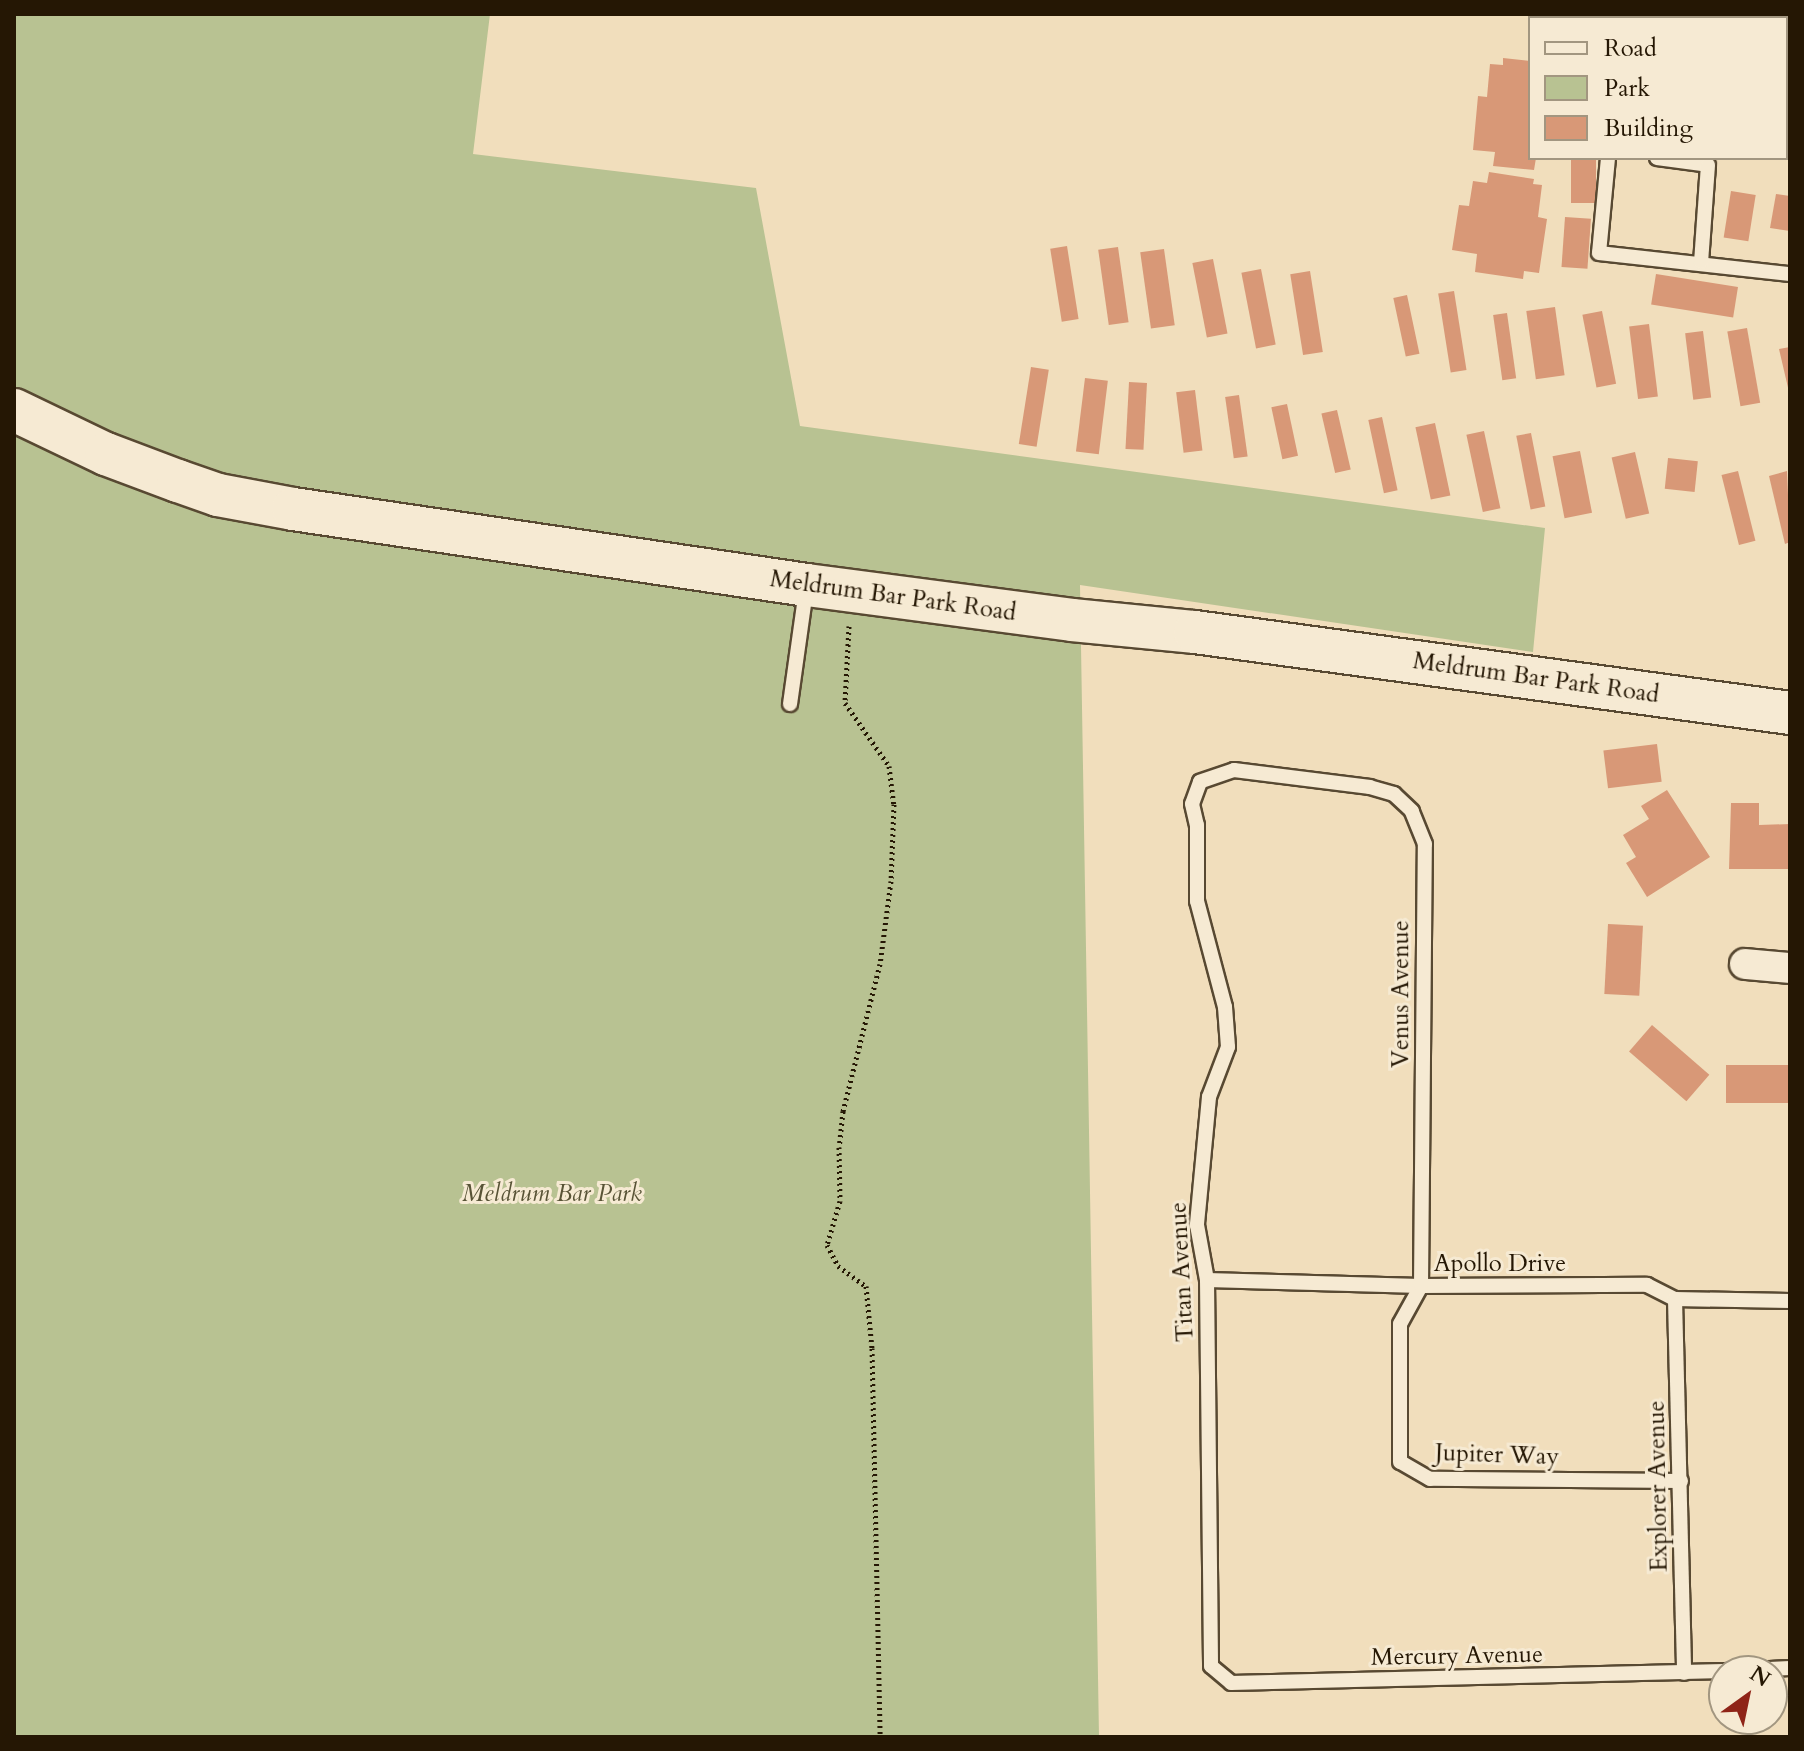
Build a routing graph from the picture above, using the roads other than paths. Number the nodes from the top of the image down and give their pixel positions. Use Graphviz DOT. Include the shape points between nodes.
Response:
graph roads {
  1 [pos="1608,160"];
  2 [pos="1672,160"];
  3 [pos="1701,262"];
  4 [pos="1790,274"];
  5 [pos="14,410"];
  6 [pos="807,585"];
  7 [pos="790,704"];
  8 [pos="1790,713"];
  9 [pos="1313,779"];
  10 [pos="1745,964"];
  11 [pos="1790,968"];
  12 [pos="1207,1280"];
  13 [pos="1421,1286"];
  14 [pos="1675,1299"];
  15 [pos="1790,1301"];
  16 [pos="1681,1481"];
  17 [pos="1708,1672"];
  18 [pos="1684,1673"];
  19 [pos="1231,1683"];
  1 -- 3 [label="lane" via="1599,253"];
  2 -- 3 [label="lane" via="1708,165"];
  3 -- 4 [label="lane"];
  5 -- 6 [label="street, Meldrum Bar Park Road" via="106,454 218,495"];
  6 -- 7 [label="lane"];
  6 -- 8 [label="street, Meldrum Bar Park Road"];
  9 -- 12 [label="lane, Titan Avenue" via="1234,770 1200,782 1192,804 1197,901 1225,1007 1228,1047 1209,1097 1197,1225"];
  9 -- 13 [label="lane, Venus Avenue" via="1394,794 1412,811 1425,844"];
  10 -- 11 [label="street"];
  12 -- 13 [label="lane, Apollo Drive"];
  12 -- 19 [label="lane, Titan Avenue" via="1211,1666"];
  13 -- 14 [label="lane, Apollo Drive" via="1647,1285"];
  13 -- 16 [label="lane, Jupiter Way" via="1400,1324 1400,1462 1430,1479"];
  14 -- 15 [label="lane, Apollo Drive"];
  14 -- 16 [label="lane, Explorer Avenue"];
  16 -- 18 [label="lane, Explorer Avenue"];
  17 -- 18 [label="lane, Mercury Avenue"];
  18 -- 19 [label="lane, Mercury Avenue"];
}
